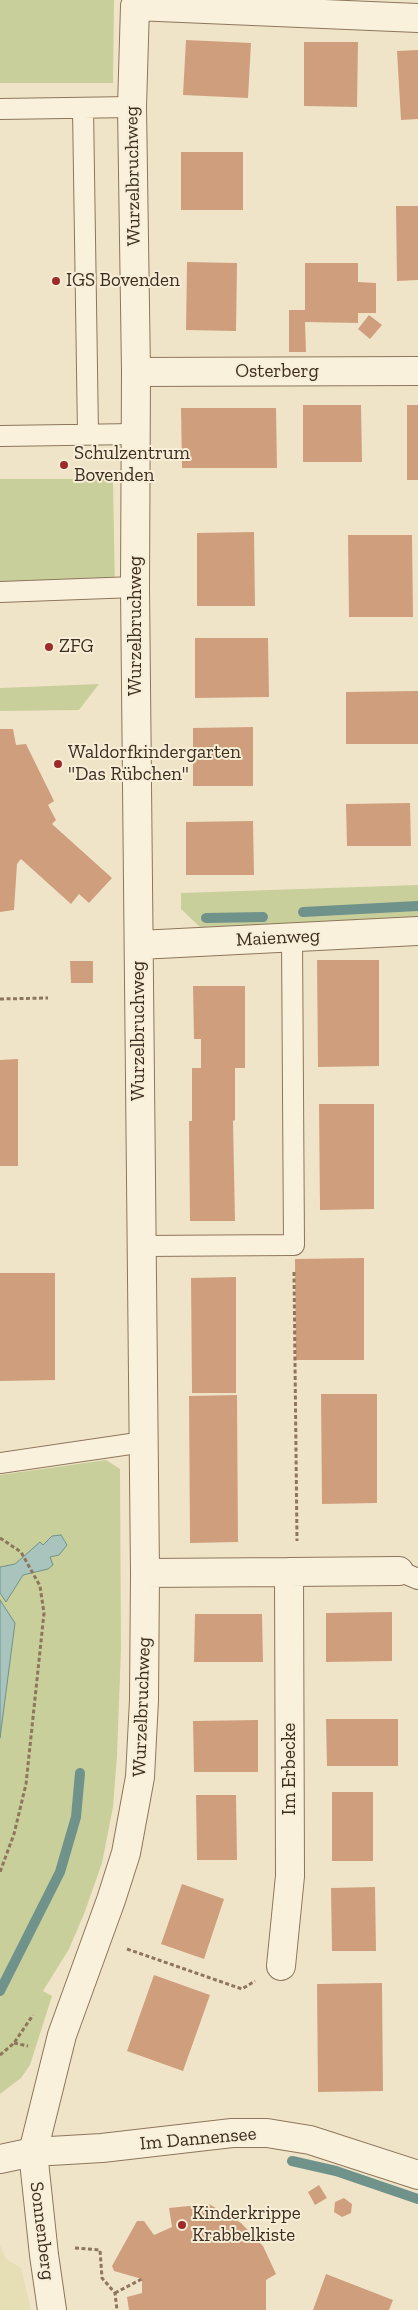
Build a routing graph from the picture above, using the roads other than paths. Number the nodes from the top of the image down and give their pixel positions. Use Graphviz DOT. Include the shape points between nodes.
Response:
graph roads {
  1 [pos="418,18"];
  2 [pos="132,106"];
  3 [pos="83,108"];
  4 [pos="0,109"];
  5 [pos="418,371"];
  6 [pos="136,372"];
  7 [pos="88,434"];
  8 [pos="135,434"];
  9 [pos="0,436"];
  10 [pos="135,587"];
  11 [pos="0,592"];
  12 [pos="418,931"];
  13 [pos="292,937"];
  14 [pos="139,946"];
  15 [pos="141,1246"];
  16 [pos="144,1442"];
  17 [pos="0,1462"];
  18 [pos="293,1572"];
  19 [pos="145,1573"];
  20 [pos="409,1575"];
  21 [pos="281,1966"];
  22 [pos="33,2152"];
  23 [pos="0,2159"];
  24 [pos="418,2175"];
  25 [pos="52,2310"];
  1 -- 2 [label="street, Wurzelbruchweg" via="135,6"];
  2 -- 3 [label="lane"];
  2 -- 6 [label="street, Wurzelbruchweg"];
  3 -- 4 [label="lane"];
  3 -- 7 [label="lane"];
  5 -- 6 [label="street, Osterberg"];
  6 -- 8 [label="street, Wurzelbruchweg"];
  7 -- 8 [label="lane"];
  7 -- 9 [label="lane"];
  8 -- 10 [label="street, Wurzelbruchweg"];
  10 -- 11 [label="lane"];
  10 -- 14 [label="street, Wurzelbruchweg"];
  12 -- 13 [label="street, Maienweg"];
  13 -- 14 [label="street, Maienweg"];
  13 -- 15 [label="lane" via="294,1245"];
  14 -- 15 [label="street, Wurzelbruchweg"];
  15 -- 16 [label="street, Wurzelbruchweg"];
  16 -- 17 [label="lane"];
  16 -- 19 [label="street, Wurzelbruchweg"];
  18 -- 19 [label="street"];
  18 -- 20 [label="street"];
  18 -- 21 [label="street, Im Erbecke" via="290,1876"];
  19 -- 22 [label="street, Wurzelbruchweg" via="140,1777 126,1853 62,2035"];
  22 -- 23 [label="street, Im Dannensee"];
  22 -- 24 [label="street, Im Dannensee" via="267,2133 310,2140"];
  22 -- 25 [label="street, Sonnenberg"];
}
